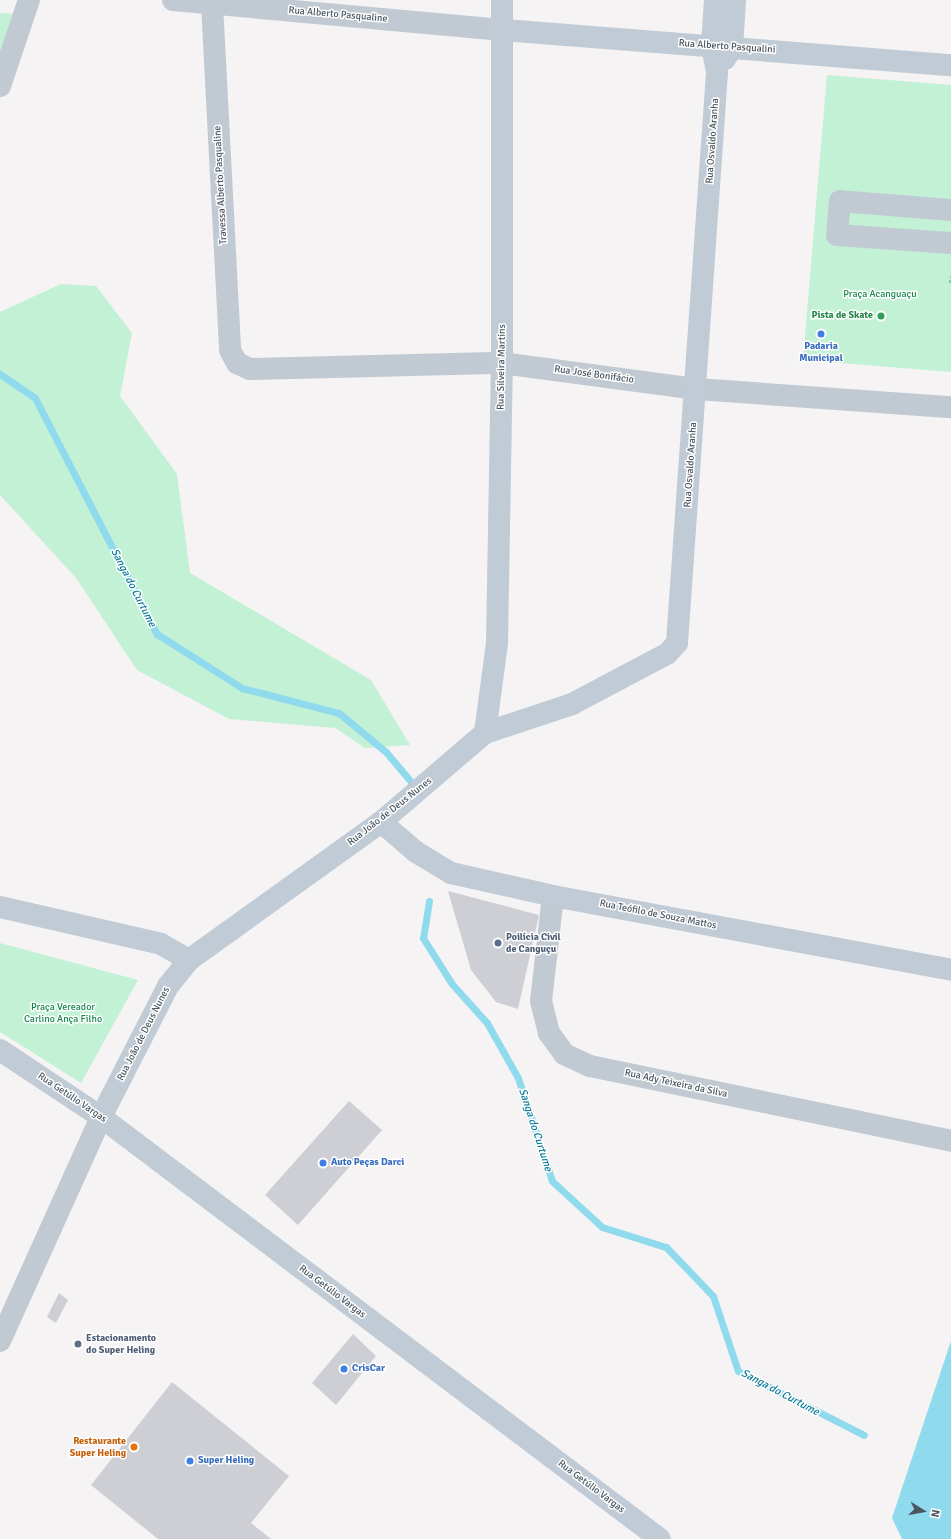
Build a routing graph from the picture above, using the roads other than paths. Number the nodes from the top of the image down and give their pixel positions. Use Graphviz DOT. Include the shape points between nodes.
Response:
graph roads {
  1 [pos="29,0"];
  2 [pos="173,0"];
  3 [pos="502,0"];
  4 [pos="715,0"];
  5 [pos="735,0"];
  6 [pos="212,4"];
  7 [pos="503,30"];
  8 [pos="722,47"];
  9 [pos="951,65"];
  10 [pos="0,86"];
  11 [pos="943,209"];
  12 [pos="942,242"];
  13 [pos="237,363"];
  14 [pos="502,363"];
  15 [pos="697,389"];
  16 [pos="951,407"];
  17 [pos="485,734"];
  18 [pos="381,822"];
  19 [pos="553,896"];
  20 [pos="0,908"];
  21 [pos="189,960"];
  22 [pos="951,970"];
  23 [pos="0,1050"];
  24 [pos="101,1117"];
  25 [pos="951,1141"];
  26 [pos="0,1341"];
  27 [pos="657,1538"];
  1 -- 10 [label="street"];
  2 -- 6 [label="street, Rua Alberto Pasqualine"];
  3 -- 7 [label="street, Rua Silveira Martins"];
  4 -- 8 [label="street, Rua Osvaldo Aranha"];
  5 -- 8 [label="street, Rua Osvaldo Aranha"];
  6 -- 7 [label="street, Rua Alberto Pasqualine"];
  6 -- 13 [label="street, Travessa Alberto Pasqualine" via="230,350"];
  7 -- 8 [label="street, Rua Alberto Pasqualini"];
  7 -- 14 [label="street, Rua Silveira Martins"];
  8 -- 9 [label="street, Rua Alberto Pasqualini"];
  8 -- 15 [label="street, Rua Osvaldo Aranha" via="717,72"];
  11 -- 12 [label="street"];
  11 -- 12 [label="street" via="840,202 837,235"];
  13 -- 14 [label="street, Rua José Bonifácio" via="250,369"];
  14 -- 15 [label="street, Rua José Bonifácio"];
  14 -- 17 [label="street, Rua Silveira Martins" via="497,643"];
  15 -- 16 [label="street, Rua José Bonifácio"];
  15 -- 17 [label="street, Rua Osvaldo Aranha" via="677,643 667,654 572,704"];
  17 -- 18 [label="street, Rua João de Deus Nunes"];
  18 -- 19 [label="street, Rua Teófilo de Souza Mattos" via="416,852 451,873"];
  18 -- 21 [label="street, Rua João de Deus Nunes"];
  19 -- 22 [label="street, Rua Teófilo de Souza Mattos"];
  19 -- 25 [label="street, Rua Ady Teixeira da Silva" via="541,1001 549,1033 564,1054 590,1066"];
  20 -- 21 [label="street" via="161,944"];
  21 -- 24 [label="street, Rua João de Deus Nunes" via="168,986"];
  23 -- 24 [label="street, Rua Getúlio Vargas"];
  24 -- 26 [label="street, Rua João de Deus Nunes"];
  24 -- 27 [label="street, Rua Getúlio Vargas"];
}
